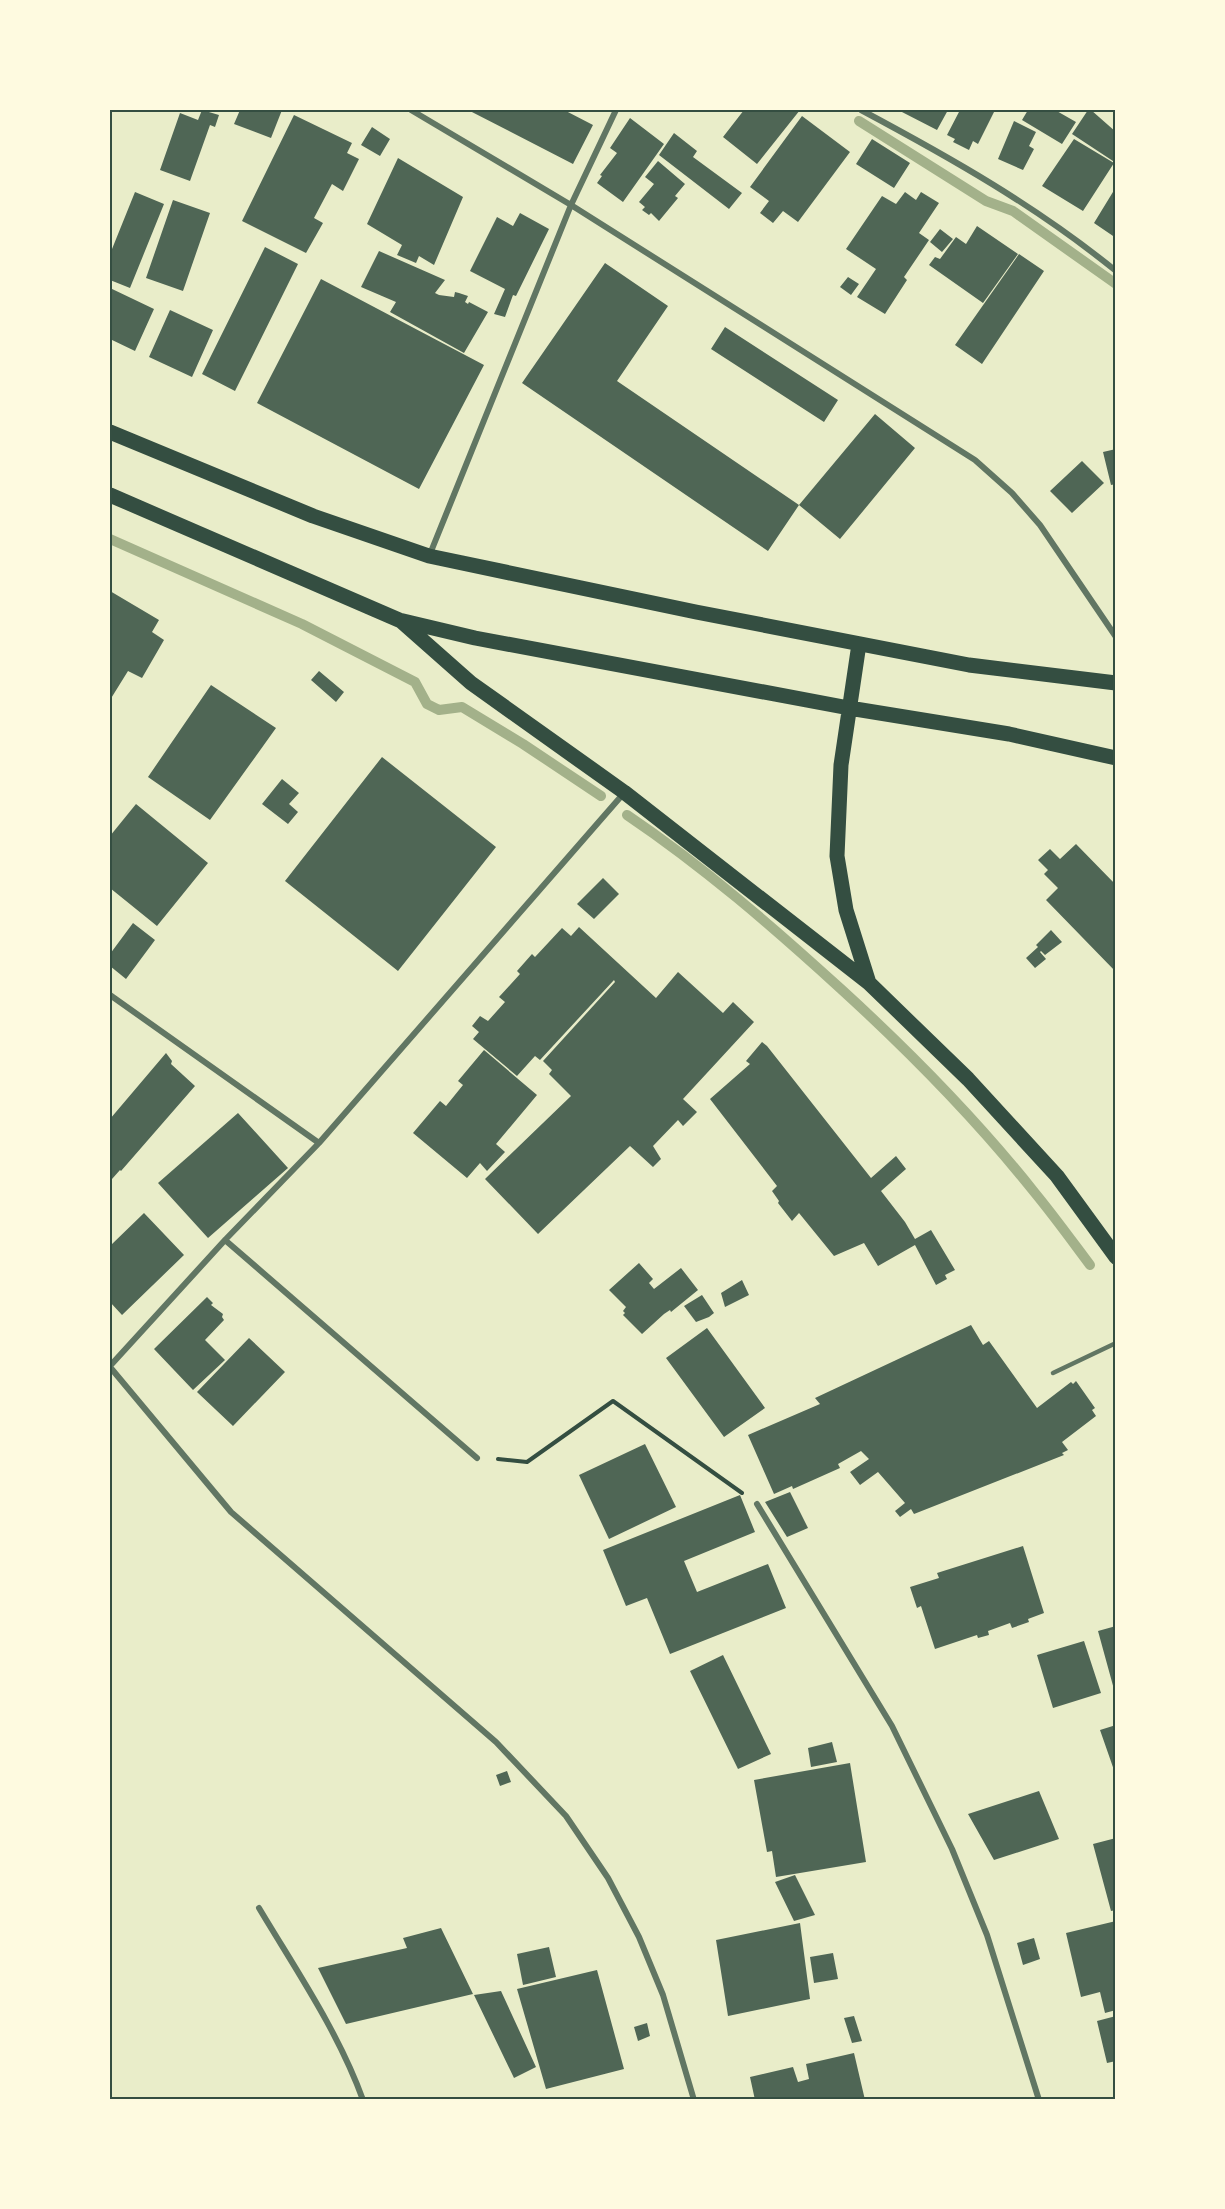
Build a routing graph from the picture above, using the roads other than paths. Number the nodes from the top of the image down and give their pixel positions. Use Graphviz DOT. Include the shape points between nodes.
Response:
graph roads {
  1 [pos="411,110"];
  2 [pos="616,110"];
  3 [pos="861,110"];
  4 [pos="571,205"];
  5 [pos="1116,271"];
  6 [pos="110,432"];
  7 [pos="110,495"];
  8 [pos="429,556"];
  9 [pos="399,620"];
  10 [pos="1116,637"];
  11 [pos="859,644"];
  12 [pos="1116,683"];
  13 [pos="849,708"];
  14 [pos="1116,758"];
  15 [pos="624,792"];
  16 [pos="869,983"];
  17 [pos="110,995"];
  18 [pos="319,1143"];
  19 [pos="225,1240"];
  20 [pos="1116,1257"];
  21 [pos="1116,1343"];
  22 [pos="110,1367"];
  23 [pos="1053,1373"];
  24 [pos="477,1458"];
  25 [pos="757,1504"];
  26 [pos="259,1908"];
  27 [pos="363,2100"];
  28 [pos="694,2100"];
  29 [pos="1039,2100"];
  1 -- 4 [label="street"];
  2 -- 4 [label="street"];
  3 -- 5 [label="street" via="1022,201"];
  4 -- 8 [label="street"];
  4 -- 10 [label="street" via="975,460 1040,525"];
  6 -- 8 [label="main road" via="313,516"];
  7 -- 9 [label="main road"];
  8 -- 11 [label="main road"];
  9 -- 13 [label="main road" via="475,638"];
  9 -- 15 [label="main road" via="471,683"];
  11 -- 12 [label="main road" via="969,665"];
  11 -- 13 [label="main road"];
  13 -- 14 [label="main road" via="1009,734"];
  13 -- 16 [label="main road" via="841,765 837,856 846,910"];
  15 -- 16 [label="main road"];
  15 -- 18 [label="street"];
  16 -- 20 [label="main road" via="968,1079 1057,1176"];
  17 -- 18 [label="street"];
  18 -- 19 [label="street"];
  19 -- 22 [label="street"];
  19 -- 24 [label="street"];
  21 -- 23 [label="lane"];
  22 -- 28 [label="street" via="231,1512 496,1742 566,1816 608,1878 639,1937 663,1995"];
  25 -- 29 [label="street" via="892,1726 952,1849 987,1935"];
  26 -- 27 [label="street" via="337,2039"];
}
